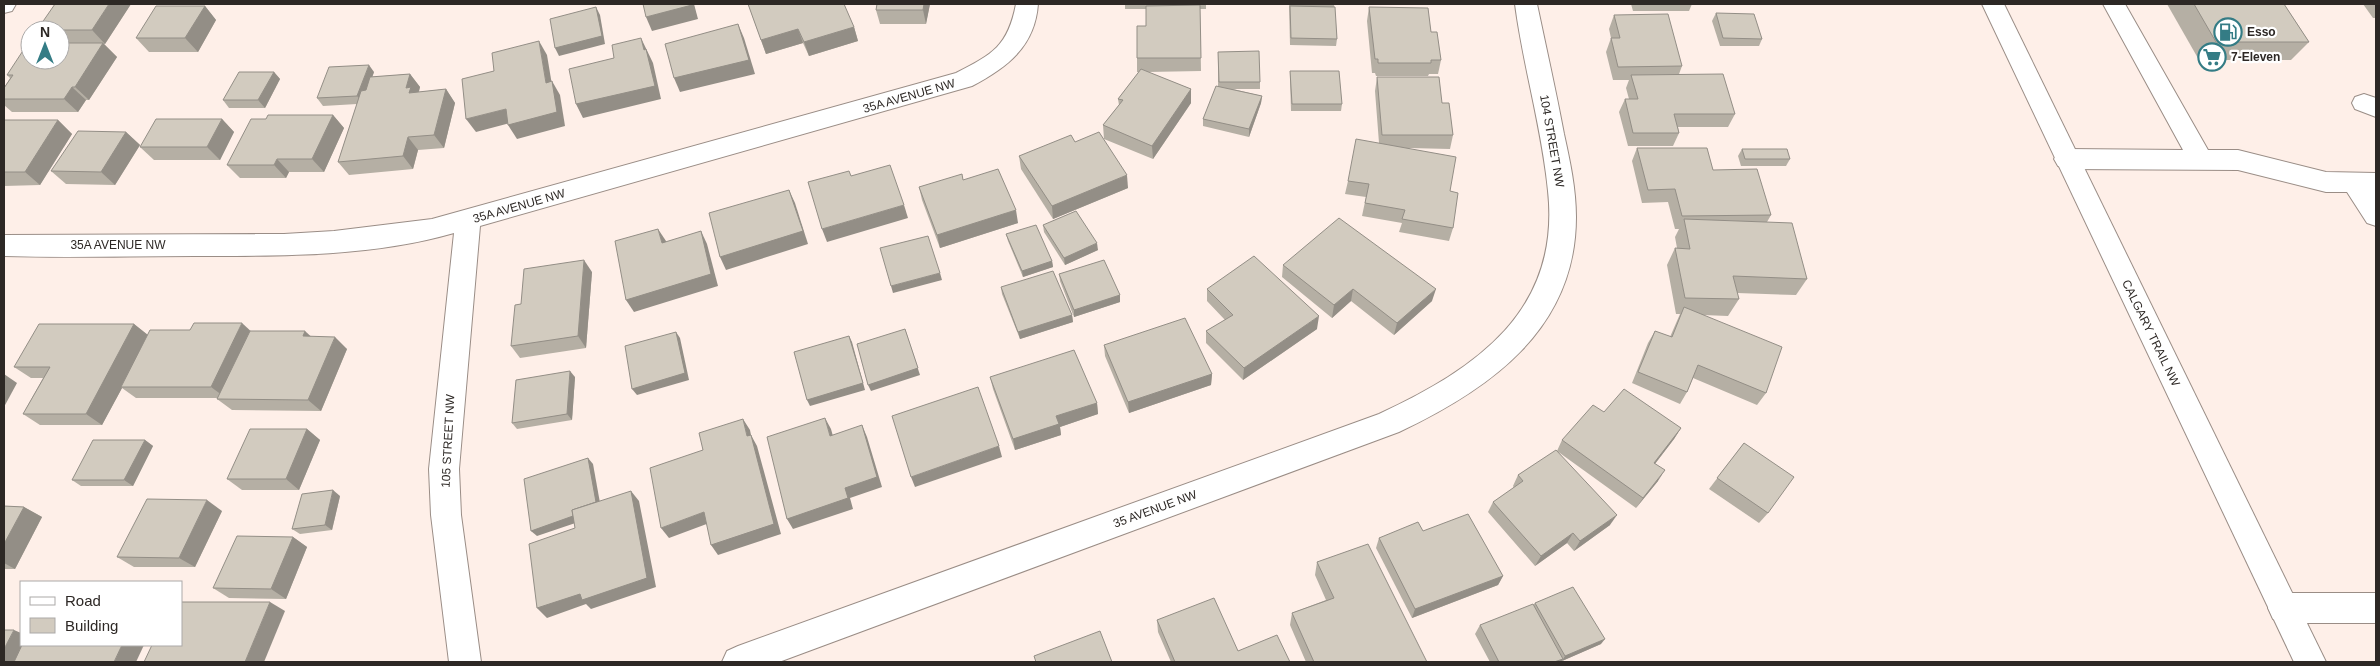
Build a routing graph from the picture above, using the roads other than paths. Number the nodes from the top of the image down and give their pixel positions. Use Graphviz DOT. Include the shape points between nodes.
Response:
graph roads {
  1 [pos="1027,4"];
  2 [pos="1526,4"];
  3 [pos="1993,4"];
  4 [pos="2114,4"];
  5 [pos="2067,159"];
  6 [pos="2201,160"];
  7 [pos="2366,183"];
  8 [pos="2376,216"];
  9 [pos="468,220"];
  10 [pos="4,246"];
  11 [pos="1541,306"];
  12 [pos="2284,608"];
  13 [pos="2376,608"];
  14 [pos="465,662"];
  15 [pos="738,662"];
  16 [pos="2310,662"];
  1 -- 9 [label="main road, 35A AVENUE NW" via="1022,31 1011,50 964,80"];
  2 -- 11 [label="main road, 104 STREET NW" via="1560,178 1563,219 1559,256"];
  3 -- 5 [label="main road, CALGARY TRAIL NW"];
  4 -- 6 [label="main road"];
  5 -- 6 [label="main road"];
  5 -- 12 [label="main road, CALGARY TRAIL NW"];
  6 -- 7 [label="main road" via="2238,160 2326,182"];
  7 -- 8 [label="main road"];
  9 -- 10 [label="main road, 35A AVENUE NW" via="432,229 334,242"];
  9 -- 14 [label="main road, 105 STREET NW" via="444,469 446,515"];
  11 -- 15 [label="main road, 35 AVENUE NW" via="1514,342 1482,371 1441,398 1389,423"];
  12 -- 13 [label="main road"];
  12 -- 16 [label="main road, CALGARY TRAIL NW"];
}
